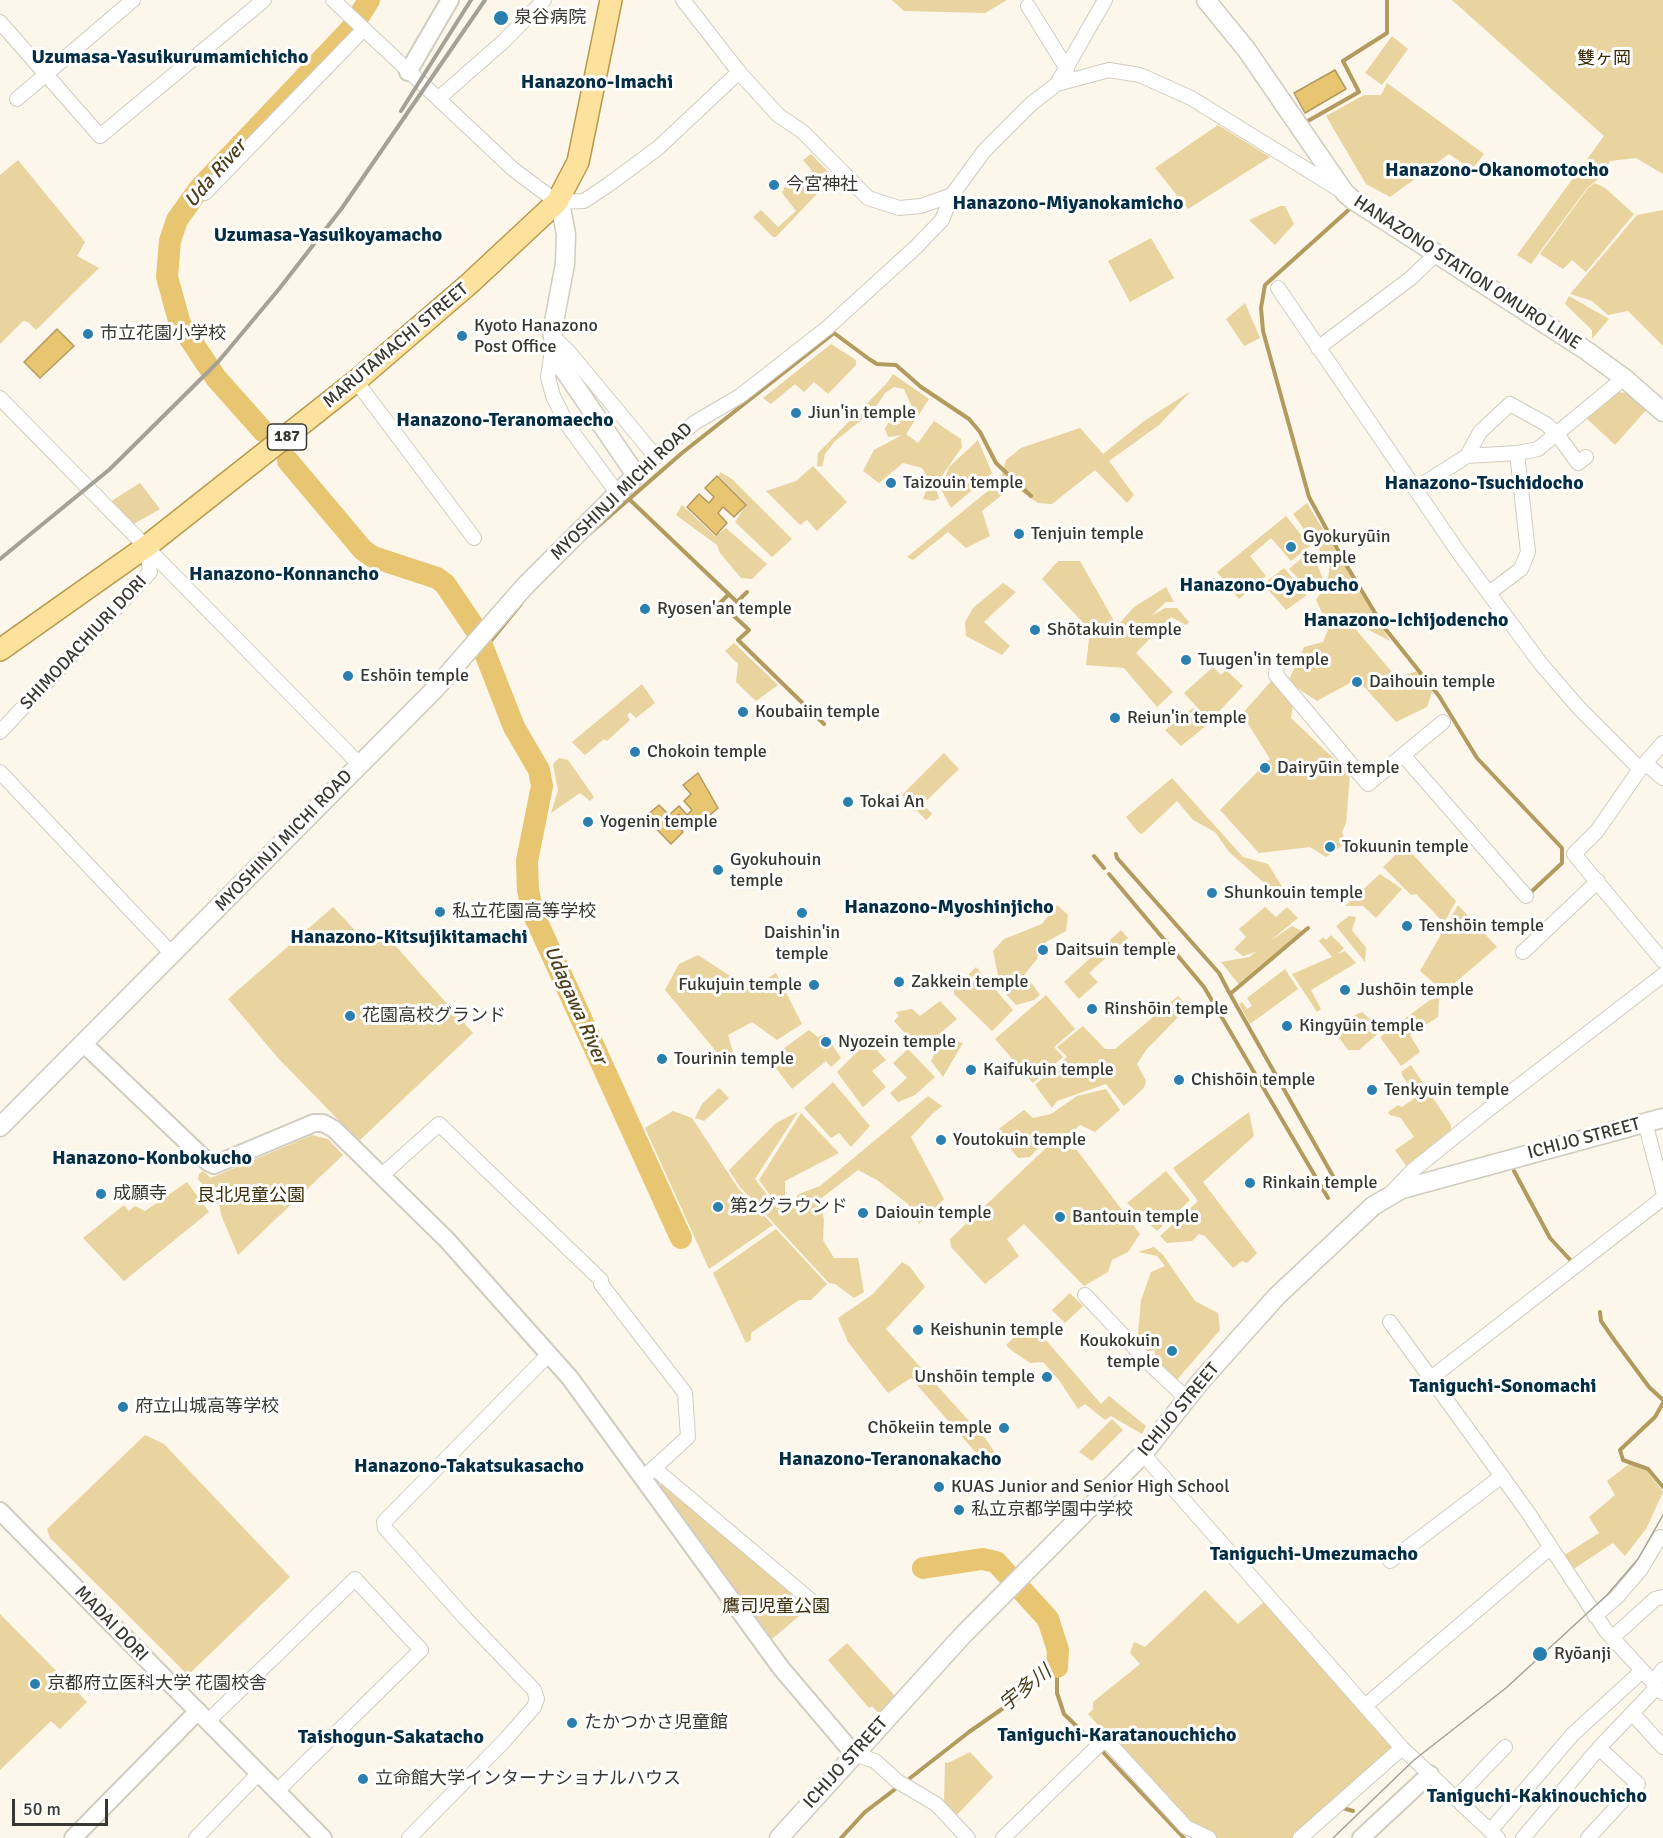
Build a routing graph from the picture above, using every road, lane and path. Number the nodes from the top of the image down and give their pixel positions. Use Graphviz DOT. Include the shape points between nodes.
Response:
graph roads {
  1 [pos="133,0"];
  2 [pos="264,0"];
  3 [pos="333,0"];
  4 [pos="450,0"];
  5 [pos="544,0"];
  6 [pos="611,0"];
  7 [pos="683,0"];
  8 [pos="1105,0"];
  9 [pos="1206,0"];
  10 [pos="1028,6"];
  11 [pos="0,22"];
  12 [pos="359,26"];
  13 [pos="1067,69"];
  14 [pos="46,72"];
  15 [pos="408,72"];
  16 [pos="739,72"];
  17 [pos="1057,84"];
  18 [pos="439,98"];
  19 [pos="17,99"];
  20 [pos="205,194"];
  21 [pos="952,195"];
  22 [pos="1354,201"];
  23 [pos="557,202"];
  24 [pos="1436,254"];
  25 [pos="1278,288"];
  26 [pos="554,338"];
  27 [pos="1318,348"];
  28 [pos="1624,378"];
  29 [pos="356,381"];
  30 [pos="0,398"];
  31 [pos="1663,412"];
  32 [pos="1557,434"];
  33 [pos="1518,453"];
  34 [pos="1467,456"];
  35 [pos="656,457"];
  36 [pos="1586,458"];
  37 [pos="636,475"];
  38 [pos="1415,489"];
  39 [pos="618,494"];
  40 [pos="474,538"];
  41 [pos="147,546"];
  42 [pos="1489,593"];
  43 [pos="0,650"];
  44 [pos="1277,664"];
  45 [pos="1443,722"];
  46 [pos="0,732"];
  47 [pos="1663,743"];
  48 [pos="1403,755"];
  49 [pos="359,764"];
  50 [pos="1643,766"];
  51 [pos="0,772"];
  52 [pos="1663,778"];
  53 [pos="1598,881"];
  54 [pos="1526,896"];
  55 [pos="1523,952"];
  56 [pos="173,955"];
  57 [pos="1663,961"];
  58 [pos="1663,975"];
  59 [pos="84,1044"];
  60 [pos="1663,1118"];
  61 [pos="1645,1122"];
  62 [pos="0,1126"];
  63 [pos="381,1176"];
  64 [pos="1663,1191"];
  65 [pos="1663,1198"];
  66 [pos="1386,1199"];
  67 [pos="1085,1295"];
  68 [pos="1390,1322"];
  69 [pos="549,1354"];
  70 [pos="1431,1378"];
  71 [pos="1187,1399"];
  72 [pos="1143,1454"];
  73 [pos="649,1474"];
  74 [pos="1502,1476"];
  75 [pos="0,1511"];
  76 [pos="1660,1537"];
  77 [pos="1550,1548"];
  78 [pos="1390,1561"];
  79 [pos="1663,1597"];
  80 [pos="820,1608"];
  81 [pos="1595,1616"];
  82 [pos="1612,1638"];
  83 [pos="1663,1669"];
  84 [pos="1642,1671"];
  85 [pos="1658,1688"];
  86 [pos="1365,1706"];
  87 [pos="1632,1713"];
  88 [pos="203,1716"];
  89 [pos="1505,1747"];
  90 [pos="1663,1747"];
  91 [pos="1402,1748"];
  92 [pos="1599,1748"];
  93 [pos="855,1754"];
  94 [pos="259,1773"];
  95 [pos="1430,1774"];
  96 [pos="277,1791"];
  97 [pos="1456,1798"];
  98 [pos="958,1827"];
  99 [pos="1494,1834"];
  100 [pos="315,1835"];
  101 [pos="80,1836"];
  102 [pos="196,1838"];
  103 [pos="410,1838"];
  104 [pos="779,1838"];
  105 [pos="948,1838"];
  106 [pos="968,1838"];
  107 [pos="1003,1838"];
  108 [pos="1209,1838"];
  109 [pos="1300,1838"];
  110 [pos="1361,1838"];
  111 [pos="1523,1838"];
  112 [pos="1588,1838"];
  1 -- 14 [label="street"];
  2 -- 14 [label="street" via="100,136"];
  3 -- 12 [label="street"];
  4 -- 15 [label="street"];
  5 -- 18 [label="street"];
  6 -- 23 [label="main road, MARUTAMACHI STREET / 187" via="578,162"];
  7 -- 16 [label="street"];
  8 -- 13 [label="street"];
  9 -- 22 [label="main road, HANAZONO STATION OMURO LINE" via="1246,49"];
  10 -- 13 [label="street"];
  11 -- 14 [label="street"];
  12 -- 15 [label="street"];
  12 -- 20 [label="street"];
  13 -- 17 [label="street"];
  14 -- 19 [label="street"];
  15 -- 18 [label="street"];
  16 -- 21 [label="street" via="778,115 803,132 868,198 899,208 921,206"];
  16 -- 23 [label="street" via="658,148 608,185 584,201"];
  17 -- 21 [label="street, MYOSHINJI MICHI ROAD" via="984,151"];
  17 -- 22 [label="street, MYOSHINJI MICHI ROAD" via="1109,70 1140,75 1191,98"];
  18 -- 23 [label="street" via="524,178"];
  21 -- 35 [label="street, MYOSHINJI MICHI ROAD" via="942,220 827,328 740,396 694,423"];
  22 -- 24 [label="main road, HANAZONO STATION OMURO LINE"];
  23 -- 26 [label="main road" via="566,234"];
  23 -- 29 [label="main road, MARUTAMACHI STREET / 187"];
  24 -- 27 [label="street" via="1411,278"];
  24 -- 28 [label="main road, HANAZONO STATION OMURO LINE"];
  25 -- 27 [label="street"];
  26 -- 35 [label="street"];
  26 -- 37 [label="main road" via="558,361"];
  26 -- 39 [label="street" via="548,377 553,396 568,426"];
  27 -- 38 [label="street"];
  28 -- 31 [label="main road, HANAZONO STATION OMURO LINE"];
  28 -- 32 [label="street"];
  29 -- 40 [label="street"];
  29 -- 41 [label="main road, MARUTAMACHI STREET / 187"];
  30 -- 41 [label="street"];
  32 -- 33 [label="street" via="1538,448"];
  32 -- 34 [label="street" via="1510,404 1480,432"];
  32 -- 36 [label="street" via="1578,463"];
  33 -- 34 [label="street"];
  33 -- 42 [label="street" via="1528,552 1521,568"];
  34 -- 38 [label="street"];
  35 -- 37 [label="street, MYOSHINJI MICHI ROAD"];
  37 -- 39 [label="main road, MYOSHINJI MICHI ROAD"];
  38 -- 42 [label="street"];
  39 -- 49 [label="main road, MYOSHINJI MICHI ROAD" via="525,586 445,678"];
  41 -- 43 [label="main road, MARUTAMACHI STREET / 187"];
  41 -- 46 [label="street, SHIMODACHIURI DORI" via="150,572"];
  41 -- 49 [label="street"];
  42 -- 50 [label="street" via="1564,690"];
  44 -- 48 [label="street" via="1276,675 1368,784"];
  45 -- 48 [label="street"];
  47 -- 50 [label="street"];
  48 -- 54 [label="street"];
  49 -- 56 [label="main road, MYOSHINJI MICHI ROAD"];
  50 -- 52 [label="street"];
  50 -- 53 [label="street" via="1597,831 1574,854"];
  51 -- 56 [label="street"];
  53 -- 55 [label="street"];
  53 -- 57 [label="street"];
  56 -- 59 [label="main road, MYOSHINJI MICHI ROAD"];
  58 -- 66 [label="street" via="1412,1171"];
  59 -- 62 [label="main road, MYOSHINJI MICHI ROAD"];
  59 -- 63 [label="street" via="214,1165 318,1122 334,1129"];
  60 -- 61 [label="main road, ICHIJO STREET"];
  61 -- 64 [label="street"];
  61 -- 66 [label="main road, ICHIJO STREET" via="1409,1187"];
  63 -- 69 [label="street" via="447,1240"];
  63 -- 73 [label="street" via="439,1124 602,1280 601,1284 685,1393 688,1437"];
  65 -- 70 [label="street"];
  66 -- 71 [label="main road, ICHIJO STREET" via="1355,1221 1277,1296"];
  67 -- 71 [label="street"];
  68 -- 70 [label="street"];
  69 -- 73 [label="street"];
  69 -- 103 [label="street" via="384,1522 465,1618 534,1690 537,1699 506,1739"];
  70 -- 74 [label="street"];
  71 -- 72 [label="main road, ICHIJO STREET"];
  72 -- 86 [label="street"];
  72 -- 93 [label="main road, ICHIJO STREET" via="955,1644"];
  73 -- 80 [label="street"];
  73 -- 93 [label="street" via="781,1668"];
  74 -- 77 [label="street"];
  74 -- 78 [label="street"];
  75 -- 88 [label="street, MADAI DORI"];
  76 -- 81 [label="street" via="1640,1570"];
  77 -- 81 [label="street"];
  77 -- 86 [label="street"];
  79 -- 82 [label="street" via="1655,1599"];
  81 -- 82 [label="street"];
  82 -- 84 [label="street"];
  83 -- 85 [label="street"];
  84 -- 85 [label="street"];
  84 -- 99 [label="street" via="1573,1734"];
  85 -- 87 [label="street"];
  86 -- 91 [label="street"];
  87 -- 90 [label="street"];
  87 -- 92 [label="street"];
  88 -- 94 [label="street, MADAI DORI"];
  88 -- 96 [label="street" via="355,1579 421,1650"];
  88 -- 101 [label="street"];
  89 -- 97 [label="street"];
  91 -- 95 [label="street"];
  91 -- 109 [label="street"];
  92 -- 111 [label="street"];
  92 -- 112 [label="street" via="1638,1785"];
  93 -- 98 [label="street" via="875,1761 901,1783 936,1804"];
  93 -- 104 [label="main road, ICHIJO STREET"];
  94 -- 96 [label="street, MADAI DORI"];
  94 -- 102 [label="street"];
  95 -- 97 [label="street"];
  95 -- 110 [label="street"];
  96 -- 100 [label="street, MADAI DORI"];
  97 -- 99 [label="street"];
  98 -- 105 [label="street"];
  98 -- 106 [label="street"];
  107 -- 108 [label="street" via="1097,1746 1110,1744 1186,1827"];
}
